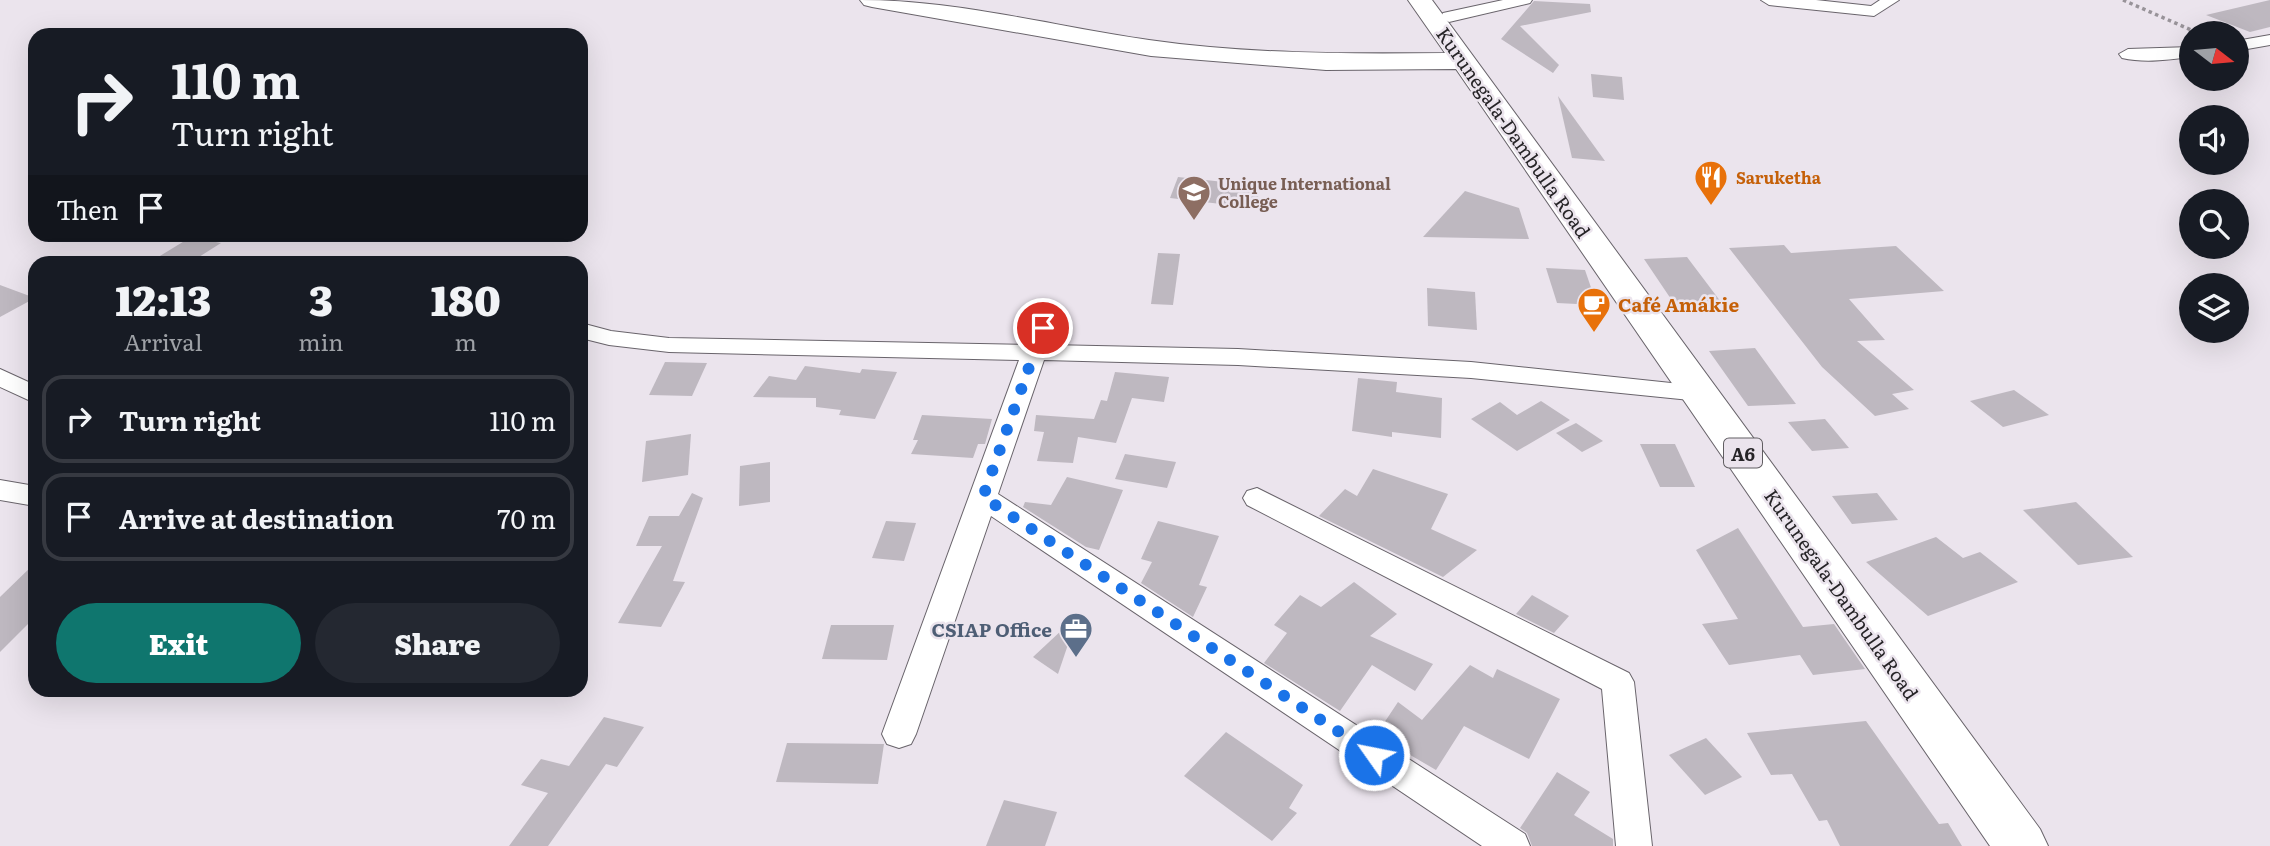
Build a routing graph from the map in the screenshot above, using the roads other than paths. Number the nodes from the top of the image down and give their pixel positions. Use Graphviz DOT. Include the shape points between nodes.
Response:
graph roads {
  1 [pos="872,0"];
  2 [pos="934,0"];
  3 [pos="1420,0"];
  4 [pos="1524,0"];
  5 [pos="1769,0"];
  6 [pos="1891,0"];
  7 [pos="1449,17"];
  8 [pos="2270,40"];
  9 [pos="2249,44"];
  10 [pos="2179,53"];
  11 [pos="2128,54"];
  12 [pos="1460,55"];
  13 [pos="588,332"];
  14 [pos="1039,339"];
  15 [pos="0,377"];
  16 [pos="28,391"];
  17 [pos="1700,393"];
  18 [pos="0,490"];
  19 [pos="28,495"];
  20 [pos="983,497"];
  21 [pos="1257,498"];
  22 [pos="899,734"];
  23 [pos="1512,846"];
  24 [pos="1634,846"];
  25 [pos="2021,846"];
  1 -- 12 [label="highway" via="1151,48 1325,62"];
  2 -- 12 [label="highway" via="1248,48"];
  3 -- 12 [label="highway, Kurunegala-Dambulla Road / A6"];
  4 -- 7 [label="street"];
  5 -- 6 [label="street" via="1874,11"];
  8 -- 9 [label="street"];
  10 -- 11 [label="street" via="2155,58"];
  12 -- 17 [label="highway, Kurunegala-Dambulla Road / A6"];
  13 -- 14 [label="street" via="668,345"];
  14 -- 17 [label="street" via="1471,370"];
  14 -- 20 [label="street"];
  15 -- 16 [label="street"];
  17 -- 25 [label="highway, Kurunegala-Dambulla Road / A6"];
  18 -- 19 [label="street"];
  20 -- 22 [label="street"];
  20 -- 23 [label="street"];
  21 -- 24 [label="street" via="1618,682"];
}
